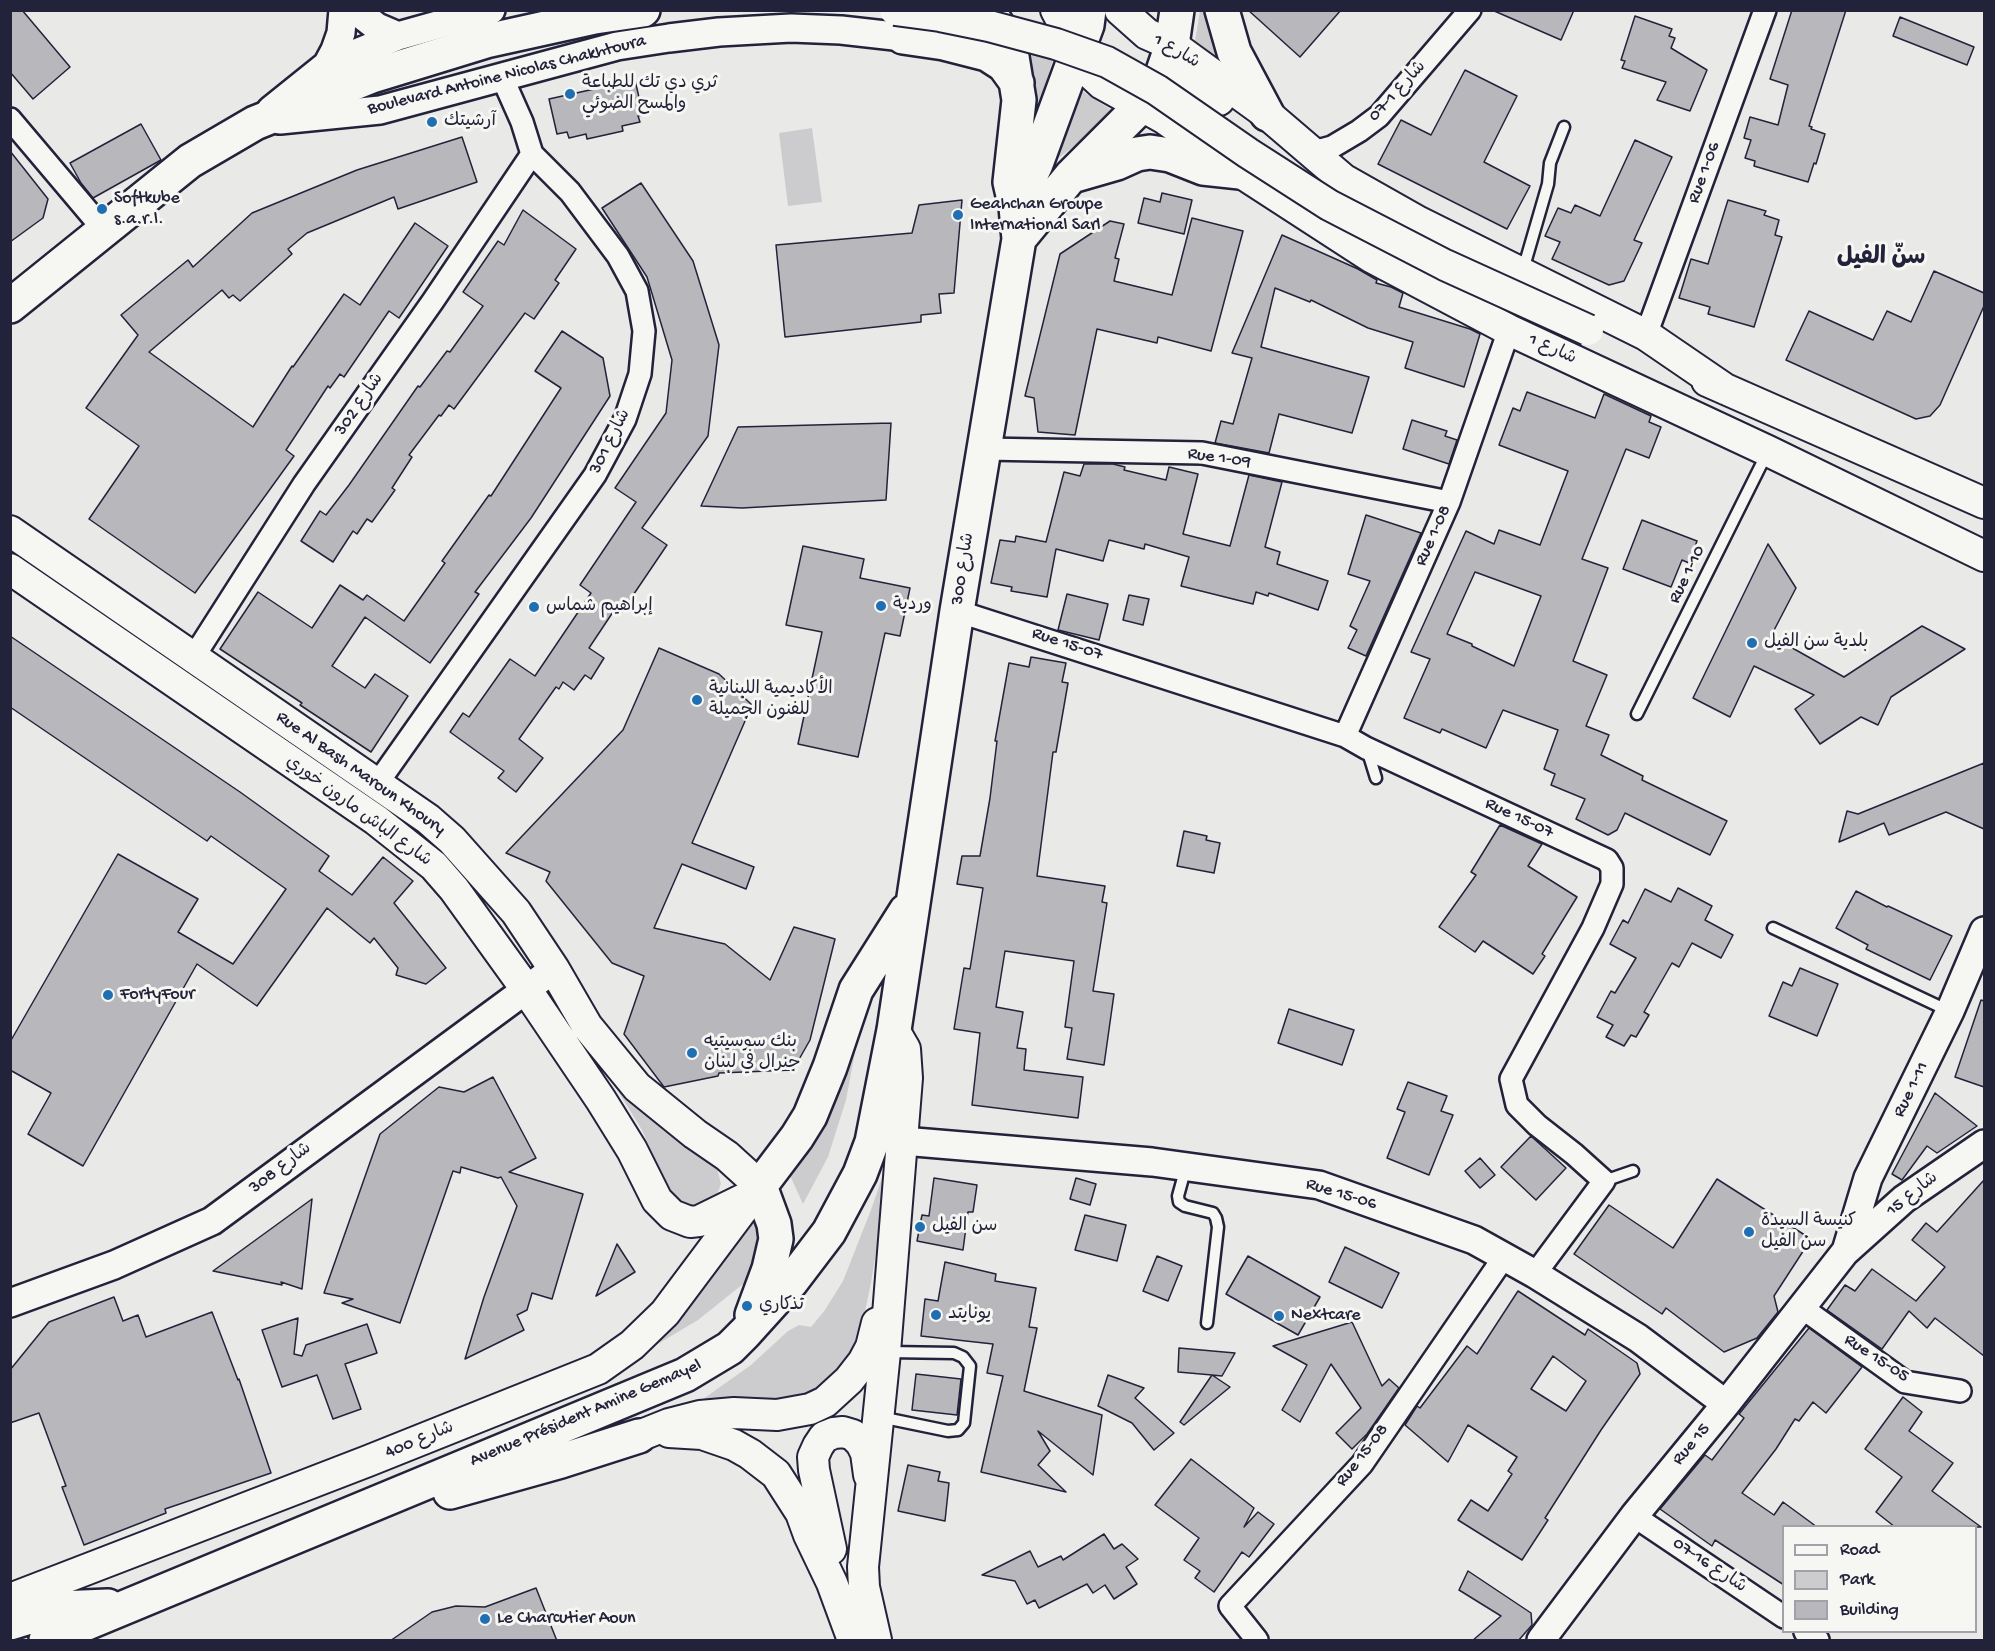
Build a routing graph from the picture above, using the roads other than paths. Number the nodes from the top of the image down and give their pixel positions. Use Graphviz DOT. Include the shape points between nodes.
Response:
graph roads {
  1 [pos="343,10"];
  2 [pos="356,10"];
  3 [pos="491,10"];
  4 [pos="642,10"];
  5 [pos="966,10"];
  6 [pos="988,10"];
  7 [pos="1056,10"];
  8 [pos="1089,10"];
  9 [pos="1120,10"];
  10 [pos="1177,10"];
  11 [pos="1222,10"];
  12 [pos="1470,10"];
  13 [pos="1765,10"];
  14 [pos="899,24"];
  15 [pos="398,36"];
  16 [pos="1172,45"];
  17 [pos="1078,51"];
  18 [pos="327,65"];
  19 [pos="501,78"];
  20 [pos="1017,84"];
  21 [pos="1153,112"];
  22 [pos="1267,114"];
  23 [pos="10,119"];
  24 [pos="255,123"];
  25 [pos="1564,127"];
  26 [pos="1311,150"];
  27 [pos="532,154"];
  28 [pos="1240,172"];
  29 [pos="1071,176"];
  30 [pos="1343,179"];
  31 [pos="1018,223"];
  32 [pos="103,229"];
  33 [pos="1522,273"];
  34 [pos="10,306"];
  35 [pos="1509,330"];
  36 [pos="1646,335"];
  37 [pos="1725,389"];
  38 [pos="985,449"];
  39 [pos="1768,450"];
  40 [pos="1449,502"];
  41 [pos="1984,503"];
  42 [pos="10,531"];
  43 [pos="1984,556"];
  44 [pos="12,574"];
  45 [pos="957,611"];
  46 [pos="193,658"];
  47 [pos="1637,714"];
  48 [pos="1345,736"];
  49 [pos="1366,748"];
  50 [pos="1376,778"];
  51 [pos="377,784"];
  52 [pos="913,899"];
  53 [pos="1773,928"];
  54 [pos="1984,931"];
  55 [pos="554,969"];
  56 [pos="526,989"];
  57 [pos="1950,1011"];
  58 [pos="894,1030"];
  59 [pos="903,1141"];
  60 [pos="1984,1144"];
  61 [pos="1186,1166"];
  62 [pos="1634,1171"];
  63 [pos="1868,1178"];
  64 [pos="1604,1182"];
  65 [pos="757,1190"];
  66 [pos="1904,1199"];
  67 [pos="1845,1252"];
  68 [pos="893,1256"];
  69 [pos="1504,1257"];
  70 [pos="1535,1274"];
  71 [pos="10,1303"];
  72 [pos="1801,1307"];
  73 [pos="1208,1323"];
  74 [pos="745,1333"];
  75 [pos="885,1352"];
  76 [pos="1960,1391"];
  77 [pos="1726,1404"];
  78 [pos="879,1416"];
  79 [pos="639,1436"];
  80 [pos="871,1490"];
  81 [pos="374,1504"];
  82 [pos="1634,1516"];
  83 [pos="10,1599"];
  84 [pos="130,1604"];
  85 [pos="843,1610"];
  86 [pos="1782,1616"];
  87 [pos="10,1623"];
  88 [pos="46,1641"];
  89 [pos="853,1641"];
  90 [pos="876,1641"];
  91 [pos="1257,1641"];
  92 [pos="1540,1641"];
  1 -- 18 [label="street" via="341,33"];
  2 -- 15 [label="street" via="377,27"];
  3 -- 15 [label="street, Boulevard Antoine Nicolas Chakhtoura"];
  4 -- 24 [label="highway" via="486,41 372,76"];
  5 -- 14 [label="street, Boulevard Antoine Nicolas Chakhtoura" via="953,24 927,35"];
  6 -- 20 [label="highway" via="1006,39"];
  7 -- 17 [label="main road, شارع 1"];
  8 -- 17 [label="highway"];
  9 -- 16 [label="main road, شارع 1" via="1147,34"];
  10 -- 16 [label="highway"];
  11 -- 22 [label="highway" via="1234,52"];
  12 -- 26 [label="street, شارع 1-07" via="1374,120 1332,147"];
  13 -- 36 [label="street, Rue 1-06"];
  14 -- 19 [label="street, Boulevard Antoine Nicolas Chakhtoura" via="841,30 719,32 617,46"];
  14 -- 20 [label="highway" via="944,43 987,54 1004,65"];
  14 -- 37 [label="main road, شارع 1, bridge" via="940,16 998,28 1107,62 1157,90 1329,205 1481,283"];
  15 -- 18 [label="street, Boulevard Antoine Nicolas Chakhtoura"];
  16 -- 21 [label="highway" via="1151,96"];
  16 -- 22 [label="main road, شارع 1"];
  17 -- 21 [label="main road, شارع 1" via="1089,72 1102,84"];
  17 -- 31 [label="highway"];
  18 -- 24 [label="street, Boulevard Antoine Nicolas Chakhtoura"];
  19 -- 24 [label="street, Boulevard Antoine Nicolas Chakhtoura" via="380,110"];
  19 -- 27 [label="street, شارع 301"];
  20 -- 31 [label="highway" via="1010,182"];
  21 -- 28 [label="main road, شارع 1"];
  21 -- 29 [label="highway"];
  21 -- 30 [label="main road" via="1175,84 1186,80"];
  22 -- 26 [label="main road, شارع 1"];
  23 -- 32 [label="street"];
  24 -- 32 [label="highway, Boulevard Antoine Nicolas Chakhtoura" via="190,161"];
  25 -- 33 [label="lane" via="1550,164 1548,184"];
  26 -- 30 [label="main road, شارع 1"];
  27 -- 46 [label="street, شارع 302" via="304,484"];
  27 -- 51 [label="street, شارع 301" via="570,192 618,256 637,291 644,331 640,374 626,419 595,475"];
  28 -- 29 [label="highway" via="1203,168 1150,152"];
  28 -- 35 [label="main road, شارع 1" via="1371,257"];
  29 -- 31 [label="highway"];
  30 -- 33 [label="main road, شارع 1"];
  31 -- 38 [label="highway, شارع 300"];
  32 -- 34 [label="highway, Boulevard Antoine Nicolas Chakhtoura"];
  33 -- 36 [label="main road, شارع 1"];
  35 -- 39 [label="main road, شارع 1"];
  35 -- 40 [label="street, Rue 1-08"];
  36 -- 37 [label="main road, شارع 1"];
  37 -- 41 [label="main road, شارع 1"];
  38 -- 40 [label="street, Rue 1-09" via="1202,453"];
  38 -- 45 [label="highway, شارع 300"];
  39 -- 43 [label="main road, شارع 1"];
  39 -- 47 [label="lane, Rue 1-10"];
  40 -- 48 [label="street, Rue 1-08"];
  42 -- 46 [label="main road, Rue Al Bash Maroun Khoury"];
  44 -- 56 [label="main road, شارع الباش مارون خوري" via="410,846 454,889"];
  45 -- 48 [label="street, Rue 15-07"];
  45 -- 52 [label="highway, شارع 300"];
  46 -- 51 [label="main road, Rue Al Bash Maroun Khoury"];
  48 -- 49 [label="street, Rue 15-07"];
  49 -- 50 [label="lane"];
  49 -- 64 [label="street, Rue 15-07" via="1607,860 1612,868 1612,884 1593,928 1511,1079 1516,1105"];
  51 -- 55 [label="main road, Rue Al Bash Maroun Khoury" via="452,840 516,912"];
  52 -- 58 [label="highway, Avenue Président Amine Gemayel"];
  52 -- 65 [label="highway" via="856,990 810,1116"];
  53 -- 57 [label="lane"];
  54 -- 57 [label="street, Rue 1-11"];
  55 -- 56 [label="street, شارع 308"];
  55 -- 65 [label="main road, Rue Al Bash Maroun Khoury" via="587,1026 637,1087 727,1156"];
  56 -- 65 [label="main road, شارع الباش مارون خوري" via="601,1100 657,1200 672,1215 690,1222 709,1217"];
  56 -- 71 [label="street, شارع 308" via="212,1221 114,1265"];
  57 -- 63 [label="street, Rue 1-11"];
  58 -- 59 [label="main road" via="907,1061"];
  58 -- 74 [label="highway, Avenue Président Amine Gemayel" via="872,1142 860,1174 811,1257"];
  59 -- 61 [label="street, Rue 15-06"];
  59 -- 68 [label="main road"];
  60 -- 66 [label="street, شارع 15"];
  61 -- 69 [label="street, Rue 15-06" via="1319,1185 1474,1240"];
  61 -- 73 [label="lane" via="1179,1202 1213,1213 1218,1227"];
  62 -- 64 [label="lane"];
  63 -- 66 [label="street"];
  63 -- 67 [label="street, Rue 1-11"];
  64 -- 70 [label="street"];
  65 -- 74 [label="highway" via="774,1224 776,1239"];
  65 -- 83 [label="main road, شارع 400" via="665,1313 632,1345 598,1369"];
  66 -- 67 [label="street, شارع 15"];
  67 -- 72 [label="street, Rue 15"];
  68 -- 75 [label="main road"];
  68 -- 79 [label="main road" via="871,1347 849,1380 825,1402 777,1415 700,1416"];
  69 -- 70 [label="street, Rue 15-06"];
  69 -- 91 [label="street, Rue 15-08" via="1362,1464 1230,1606"];
  70 -- 77 [label="street, Rue 15-06" via="1638,1338"];
  72 -- 76 [label="street, Rue 15-05" via="1905,1382"];
  72 -- 77 [label="street, Rue 15"];
  74 -- 81 [label="highway, Avenue Président Amine Gemayel" via="730,1348 677,1379"];
  75 -- 78 [label="main road"];
  75 -- 78 [label="lane" via="954,1353 963,1357 970,1366 966,1411 958,1430 948,1431"];
  77 -- 82 [label="street, Rue 15"];
  78 -- 80 [label="main road"];
  79 -- 81 [label="highway" via="434,1496"];
  79 -- 85 [label="main road" via="662,1432 702,1434 734,1445 776,1474 801,1513"];
  80 -- 85 [label="main road" via="861,1443 843,1432 824,1437 813,1457 814,1470"];
  80 -- 90 [label="main road" via="864,1587"];
  81 -- 84 [label="highway, Avenue Président Amine Gemayel"];
  82 -- 86 [label="street, شارع 16-07"];
  82 -- 92 [label="street, Rue 15"];
  84 -- 87 [label="highway" via="59,1608"];
  84 -- 88 [label="highway, Avenue Président Amine Gemayel"];
  85 -- 89 [label="main road"];
}
